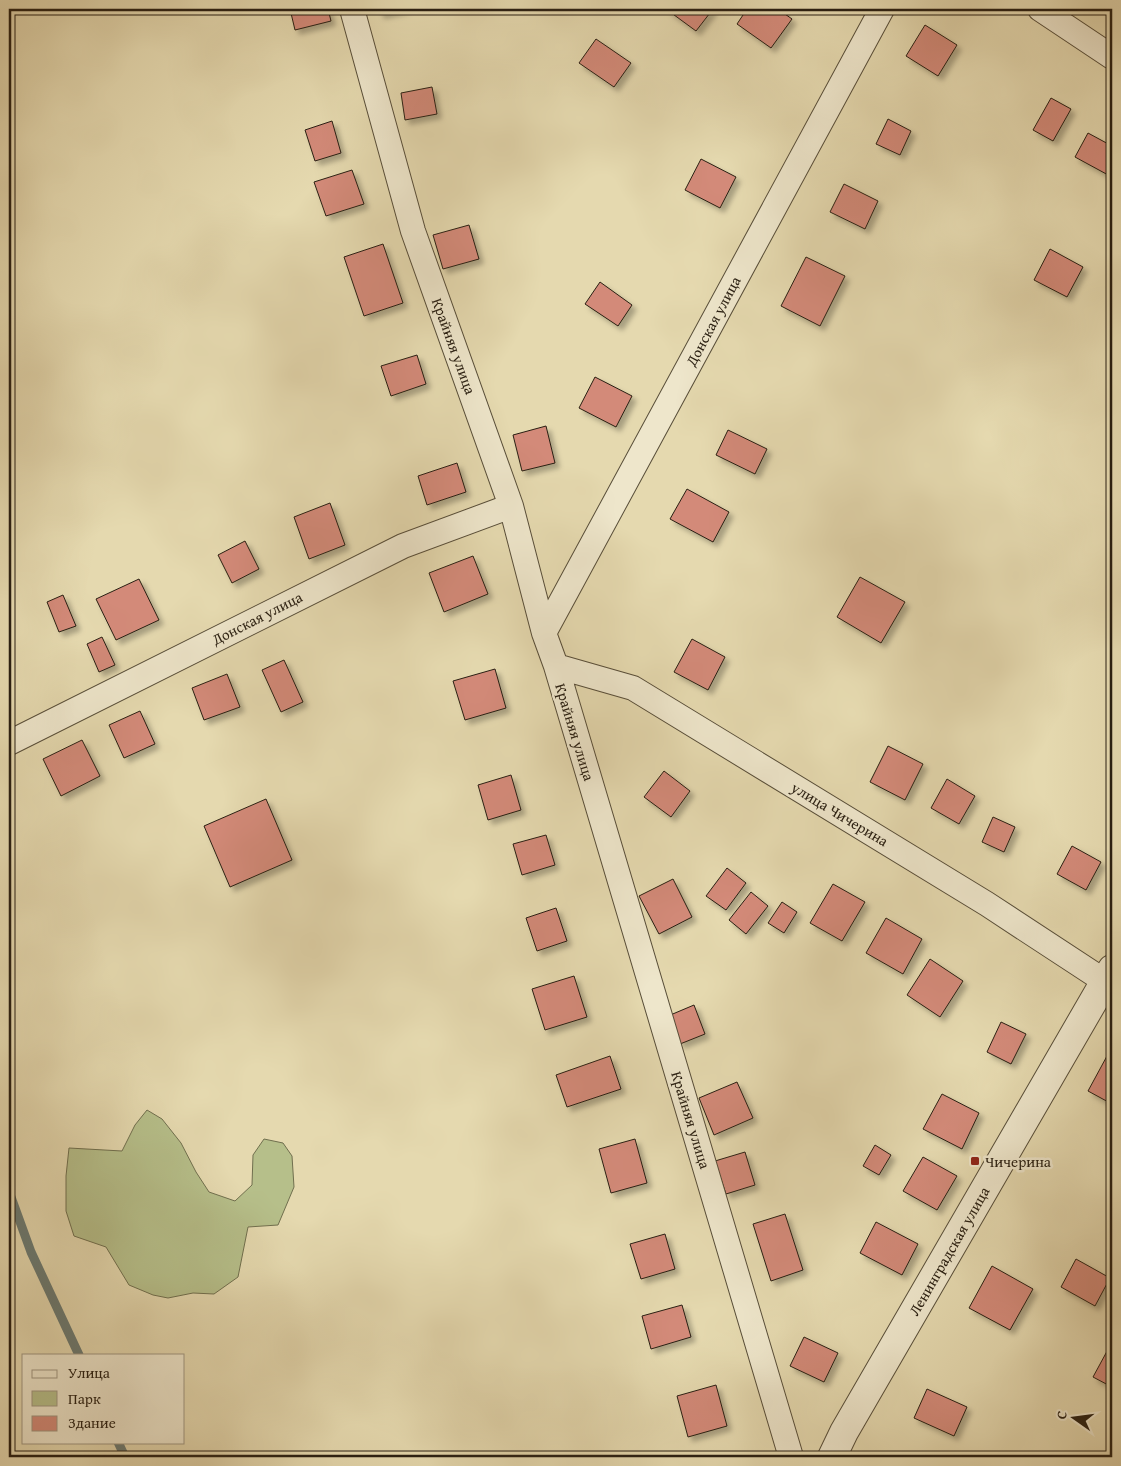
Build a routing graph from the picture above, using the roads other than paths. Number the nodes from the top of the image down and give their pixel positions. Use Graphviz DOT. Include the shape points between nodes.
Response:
graph roads {
  1 [pos="352,9"];
  2 [pos="882,9"];
  3 [pos="1040,9"];
  4 [pos="1112,57"];
  5 [pos="511,506"];
  6 [pos="544,632"];
  7 [pos="556,666"];
  8 [pos="9,743"];
  9 [pos="1110,979"];
  10 [pos="791,1457"];
  11 [pos="832,1457"];
  1 -- 5 [label="street, Крайняя улица" via="412,231"];
  2 -- 6 [label="street, Донская улица"];
  3 -- 4 [label="street"];
  5 -- 6 [label="street, Крайняя улица"];
  5 -- 8 [label="street, Донская улица" via="403,546"];
  6 -- 7 [label="street, Крайняя улица"];
  7 -- 9 [label="street, улица Чичерина" via="633,688"];
  7 -- 10 [label="street, Крайняя улица"];
  9 -- 11 [label="street, Ленинградская улица"];
}
